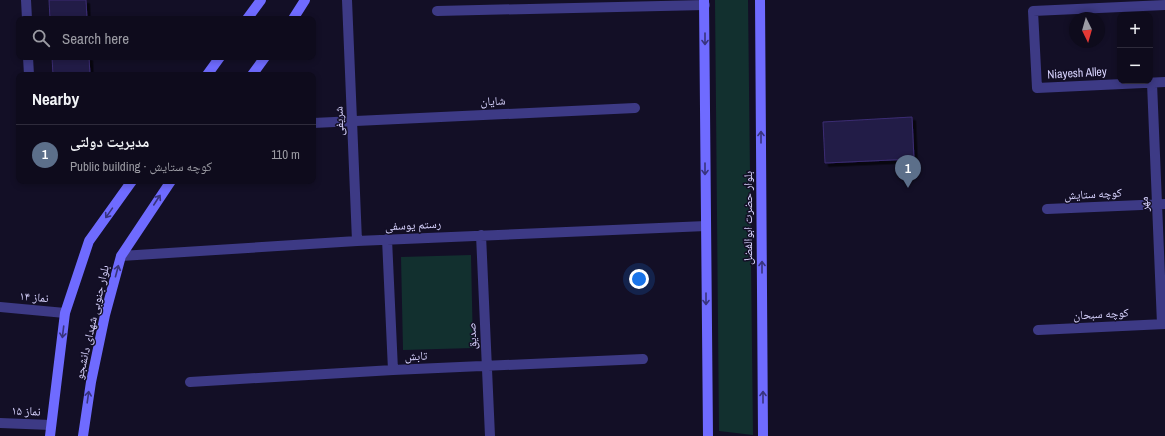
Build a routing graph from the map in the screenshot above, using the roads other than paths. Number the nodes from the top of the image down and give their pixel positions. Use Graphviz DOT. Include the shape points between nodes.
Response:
graph roads {
  1 [pos="26,0"];
  2 [pos="261,0"];
  3 [pos="306,0"];
  4 [pos="347,0"];
  5 [pos="760,0"];
  6 [pos="704,3"];
  7 [pos="1165,6"];
  8 [pos="437,12"];
  9 [pos="27,16"];
  10 [pos="253,16"];
  11 [pos="294,16"];
  12 [pos="28,60"];
  13 [pos="218,60"];
  14 [pos="264,60"];
  15 [pos="29,72"];
  16 [pos="209,72"];
  17 [pos="254,72"];
  18 [pos="1165,82"];
  19 [pos="1153,83"];
  20 [pos="1129,84"];
  21 [pos="1152,84"];
  22 [pos="635,108"];
  23 [pos="352,120"];
  24 [pos="316,123"];
  25 [pos="130,184"];
  26 [pos="169,184"];
  27 [pos="1161,204"];
  28 [pos="1047,209"];
  29 [pos="706,226"];
  30 [pos="481,235"];
  31 [pos="387,239"];
  32 [pos="357,241"];
  33 [pos="121,256"];
  34 [pos="0,307"];
  35 [pos="65,313"];
  36 [pos="1164,324"];
  37 [pos="1038,330"];
  38 [pos="643,359"];
  39 [pos="486,366"];
  40 [pos="393,370"];
  41 [pos="190,382"];
  42 [pos="0,423"];
  43 [pos="51,425"];
  44 [pos="50,436"];
  45 [pos="83,436"];
  46 [pos="490,436"];
  47 [pos="708,436"];
  48 [pos="763,436"];
  1 -- 9 [label="street"];
  2 -- 10 [label="main road"];
  3 -- 11 [label="main road"];
  4 -- 23 [label="street, شریفی"];
  48 -- 5 [label="main road, بلوار حضرت ابوالفضل, one-way"];
  6 -- 8 [label="street"];
  6 -- 29 [label="main road, one-way"];
  7 -- 20 [label="street, Niayesh Alley" via="1033,11 1037,88"];
  12 -- 15 [label="street"];
  13 -- 16 [label="main road"];
  14 -- 17 [label="main road"];
  18 -- 19 [label="street, Niayesh Alley"];
  21 -- 27 [label="street, مهر"];
  22 -- 23 [label="street, شایان"];
  23 -- 24 [label="street, شایان"];
  23 -- 32 [label="street, شریفی"];
  25 -- 35 [label="main road, بلوار جنوبی شهدای دانشجو, one-way" via="89,241"];
  33 -- 26 [label="main road, بلوار جنوبی شهدای دانشجو, one-way"];
  27 -- 28 [label="street, کوچه ستایش"];
  27 -- 36 [label="street, مهر"];
  29 -- 30 [label="street, رستم یوسفی"];
  29 -- 47 [label="main road, one-way"];
  30 -- 31 [label="street, رستم یوسفی"];
  30 -- 39 [label="street, صدیق"];
  31 -- 32 [label="street, رستم یوسفی"];
  31 -- 40 [label="street"];
  32 -- 33 [label="street, رستم یوسفی"];
  45 -- 33 [label="main road, بلوار جنوبی شهدای دانشجو, one-way" via="103,322"];
  34 -- 35 [label="street, نماز ۱۴"];
  35 -- 43 [label="main road, بلوار جنوبی شهدای دانشجو, one-way"];
  36 -- 37 [label="street, کوچه سبحان"];
  38 -- 39 [label="street, تابش"];
  39 -- 40 [label="street, تابش"];
  39 -- 46 [label="street, صدیق"];
  40 -- 41 [label="street, تابش"];
  42 -- 43 [label="street, نماز ۱۵"];
  43 -- 44 [label="main road, بلوار جنوبی شهدای دانشجو"];
}
